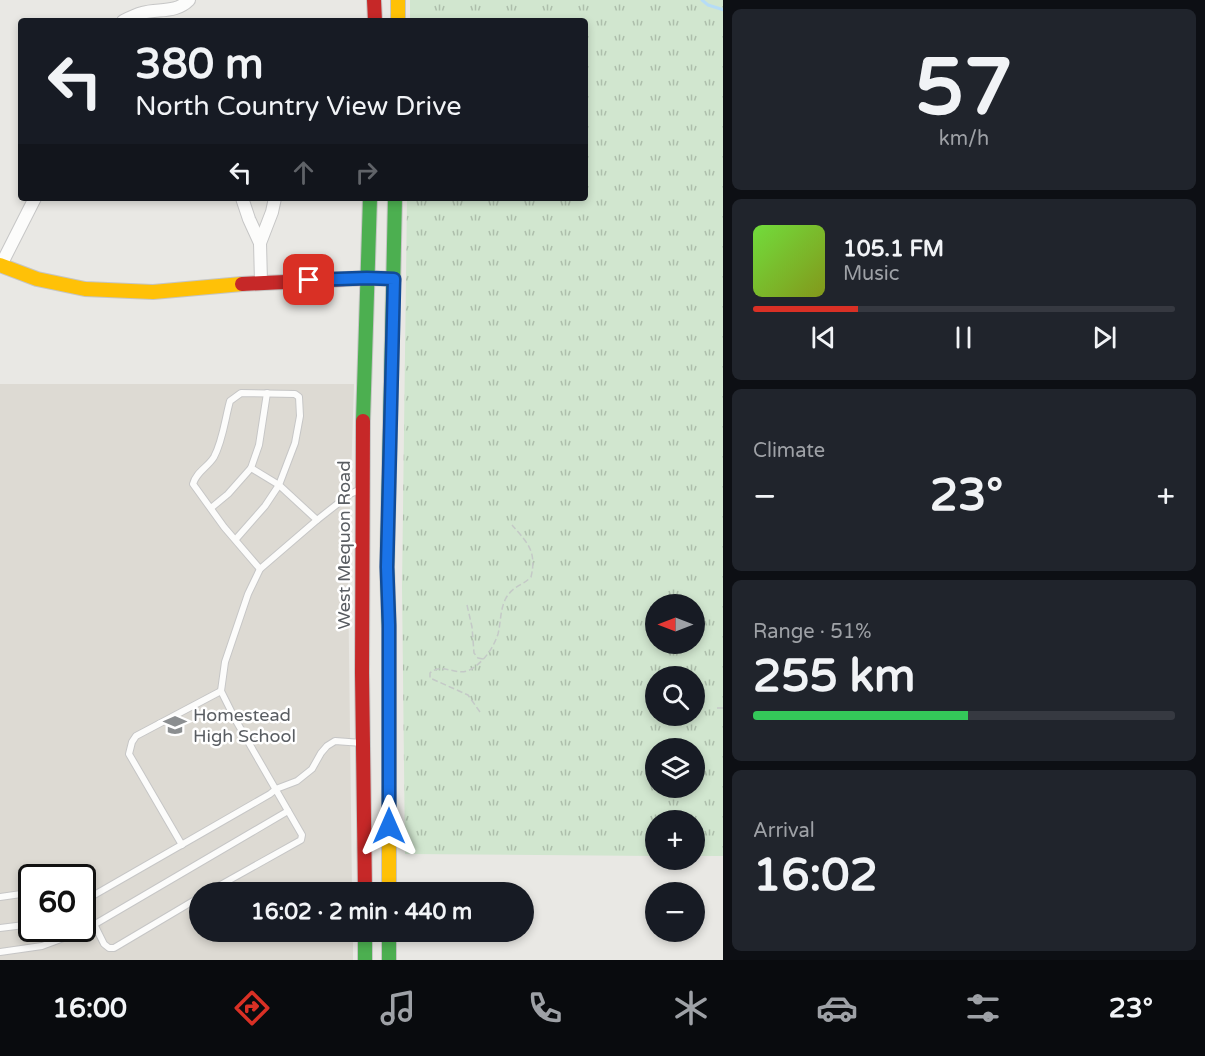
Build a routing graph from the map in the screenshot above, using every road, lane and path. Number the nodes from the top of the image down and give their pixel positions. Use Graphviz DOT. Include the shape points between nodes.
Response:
graph roads {
  1 [pos="189,0"];
  2 [pos="374,0"];
  3 [pos="398,0"];
  4 [pos="130,18"];
  5 [pos="375,18"];
  6 [pos="398,18"];
  7 [pos="33,201"];
  8 [pos="243,201"];
  9 [pos="275,201"];
  10 [pos="370,201"];
  11 [pos="395,201"];
  12 [pos="260,243"];
  13 [pos="0,265"];
  14 [pos="367,278"];
  15 [pos="394,279"];
  16 [pos="261,282"];
  17 [pos="267,393"];
  18 [pos="251,468"];
  19 [pos="279,485"];
  20 [pos="362,488"];
  21 [pos="211,507"];
  22 [pos="317,520"];
  23 [pos="512,525"];
  24 [pos="236,539"];
  25 [pos="260,569"];
  26 [pos="467,604"];
  27 [pos="484,659"];
  28 [pos="221,691"];
  29 [pos="717,708"];
  30 [pos="723,708"];
  31 [pos="480,712"];
  32 [pos="363,743"];
  33 [pos="276,789"];
  34 [pos="288,811"];
  35 [pos="182,845"];
  36 [pos="226,882"];
  37 [pos="365,882"];
  38 [pos="389,882"];
  39 [pos="18,894"];
  40 [pos="96,895"];
  41 [pos="0,897"];
  42 [pos="189,904"];
  43 [pos="96,924"];
  44 [pos="18,926"];
  45 [pos="0,928"];
  46 [pos="96,929"];
  47 [pos="53,942"];
  48 [pos="366,942"];
  49 [pos="389,942"];
  50 [pos="0,952"];
  51 [pos="366,960"];
  52 [pos="389,960"];
  1 -- 4 [label="street" via="168,10"];
  2 -- 5 [label="main road"];
  3 -- 6 [label="main road"];
  7 -- 13 [label="street"];
  8 -- 12 [label="street"];
  9 -- 12 [label="street"];
  10 -- 14 [label="main road, West Mequon Road"];
  11 -- 15 [label="main road"];
  12 -- 16 [label="street"];
  13 -- 16 [label="main road" via="37,279 85,289 153,292"];
  14 -- 15 [label="main road"];
  14 -- 16 [label="main road"];
  14 -- 20 [label="main road, West Mequon Road"];
  15 -- 38 [label="main road" via="387,567"];
  17 -- 18 [label="lane" via="259,445"];
  17 -- 19 [label="lane" via="299,397 295,443"];
  17 -- 21 [label="lane" via="241,393 230,401 219,445 193,484"];
  18 -- 19 [label="lane"];
  18 -- 21 [label="lane"];
  19 -- 22 [label="lane"];
  19 -- 24 [label="lane"];
  20 -- 22 [label="lane"];
  20 -- 32 [label="main road, West Mequon Road"];
  21 -- 24 [label="lane"];
  22 -- 25 [label="lane"];
  23 -- 27 [label="path" via="531,550 531,577 506,598 498,634"];
  24 -- 25 [label="lane"];
  25 -- 28 [label="lane" via="225,662"];
  26 -- 27 [label="path" via="474,653"];
  27 -- 31 [label="path" via="468,672 438,668 429,676 468,695"];
  28 -- 33 [label="lane"];
  28 -- 35 [label="lane" via="136,736 132,742 129,754"];
  29 -- 30 [label="path"];
  32 -- 33 [label="lane" via="334,741 312,769 297,781"];
  32 -- 37 [label="main road, West Mequon Road"];
  33 -- 34 [label="lane"];
  33 -- 35 [label="lane"];
  34 -- 36 [label="lane" via="301,840"];
  34 -- 43 [label="lane"];
  35 -- 40 [label="lane"];
  39 -- 41 [label="lane"];
  42 -- 46 [label="lane" via="114,948 104,944"];
  44 -- 45 [label="lane"];
  47 -- 50 [label="lane"];
  48 -- 51 [label="main road"];
  49 -- 52 [label="main road"];
}
